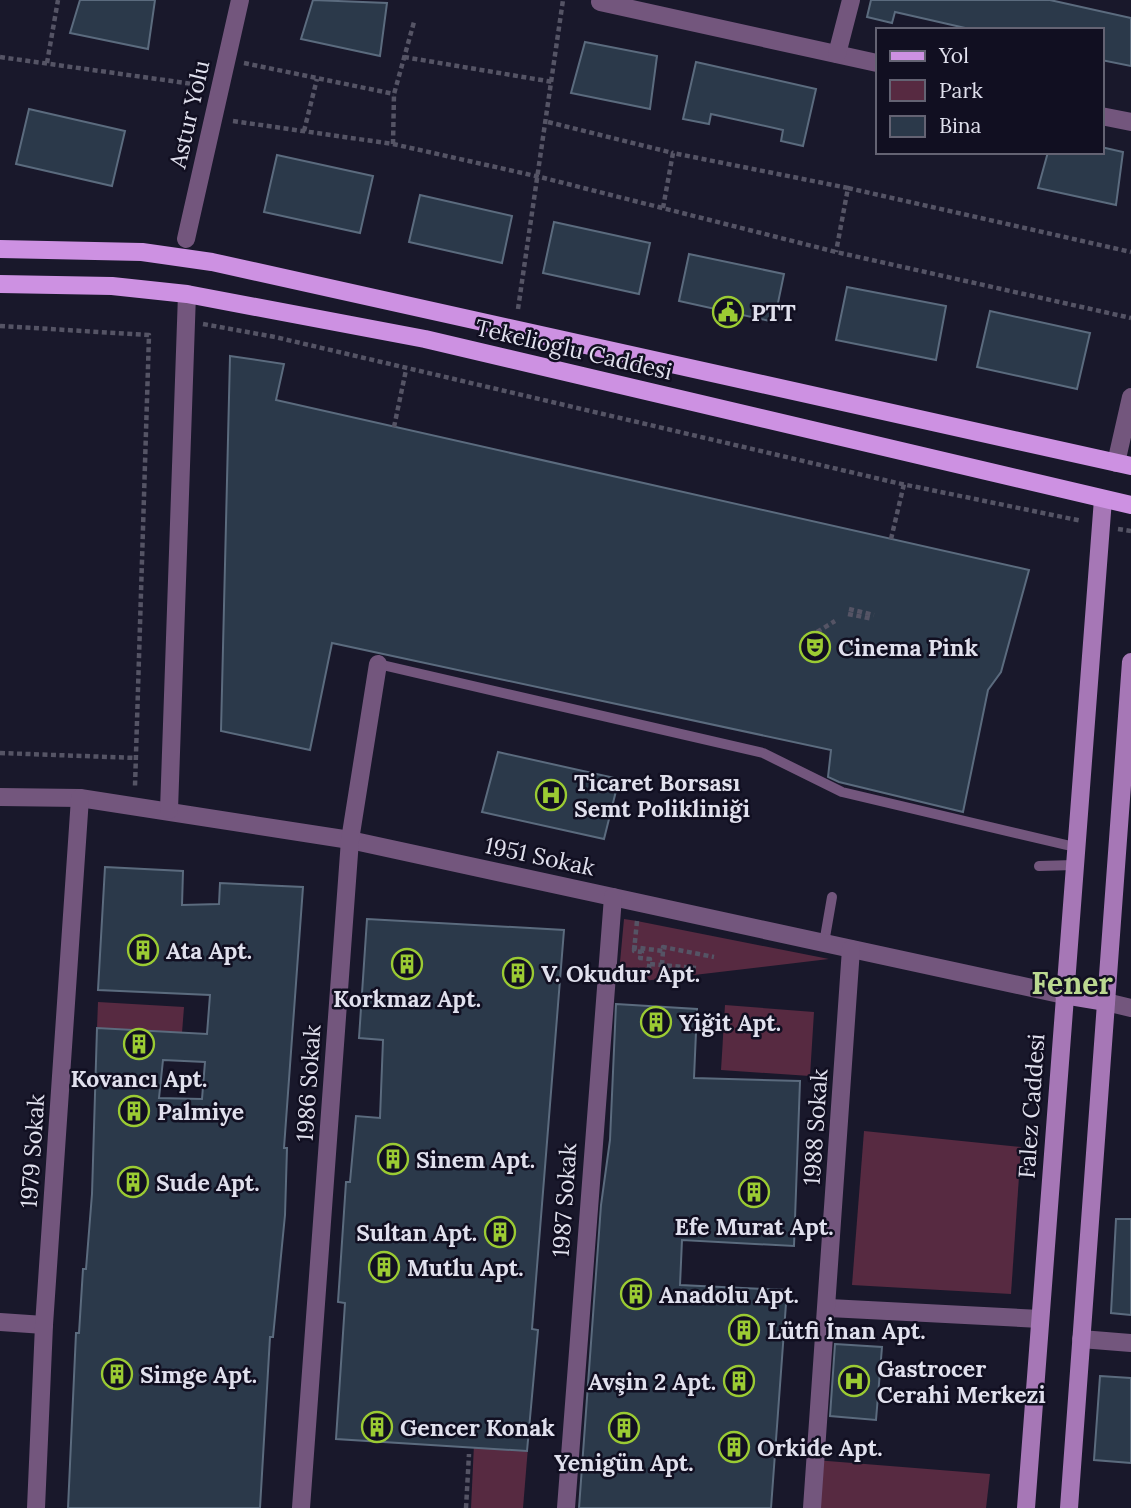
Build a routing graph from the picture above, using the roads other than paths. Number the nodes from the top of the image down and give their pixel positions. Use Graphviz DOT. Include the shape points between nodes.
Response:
graph roads {
  1 [pos="240,0"];
  2 [pos="851,0"];
  3 [pos="600,2"];
  4 [pos="657,8"];
  5 [pos="837,54"];
  6 [pos="876,63"];
  7 [pos="1103,116"];
  8 [pos="1131,122"];
  9 [pos="186,239"];
  10 [pos="0,250"];
  11 [pos="0,284"];
  12 [pos="187,294"];
  13 [pos="1131,397"];
  14 [pos="1123,465"];
  15 [pos="1102,499"];
  16 [pos="1131,505"];
  17 [pos="1131,662"];
  18 [pos="378,664"];
  19 [pos="0,797"];
  20 [pos="80,798"];
  21 [pos="169,810"];
  22 [pos="351,840"];
  23 [pos="1124,845"];
  24 [pos="1074,856"];
  25 [pos="1039,866"];
  26 [pos="613,897"];
  27 [pos="832,897"];
  28 [pos="824,943"];
  29 [pos="851,949"];
  30 [pos="1064,995"];
  31 [pos="1106,1002"];
  32 [pos="1131,1008"];
  33 [pos="829,1308"];
  34 [pos="1040,1319"];
  35 [pos="0,1322"];
  36 [pos="44,1325"];
  37 [pos="1081,1339"];
  38 [pos="1131,1343"];
  39 [pos="36,1508"];
  40 [pos="301,1508"];
  41 [pos="566,1508"];
  42 [pos="812,1508"];
  43 [pos="1026,1508"];
  44 [pos="1069,1508"];
  1 -- 9 [label="street, Astur Yolu"];
  2 -- 5 [label="street"];
  3 -- 4 [label="street"];
  4 -- 5 [label="street"];
  5 -- 6 [label="street"];
  7 -- 8 [label="street"];
  10 -- 14 [label="main road, Tekelioglu Caddesi" via="142,252 212,262"];
  11 -- 12 [label="main road, Tekelioglu Caddesi" via="112,286"];
  12 -- 15 [label="main road, Tekelioglu Caddesi" via="425,339"];
  12 -- 21 [label="street"];
  13 -- 14 [label="street"];
  15 -- 16 [label="main road, Tekelioglu Caddesi"];
  15 -- 24 [label="street, Falez Caddesi"];
  17 -- 23 [label="street"];
  18 -- 22 [label="street, 1986 Sokak"];
  18 -- 24 [label="lane" via="763,753 842,792"];
  19 -- 20 [label="street, 1951 Sokak"];
  20 -- 21 [label="street, 1951 Sokak"];
  20 -- 36 [label="street, 1979 Sokak"];
  21 -- 22 [label="street, 1951 Sokak"];
  22 -- 26 [label="street, 1951 Sokak"];
  22 -- 40 [label="street, 1986 Sokak"];
  23 -- 31 [label="street"];
  24 -- 25 [label="lane"];
  24 -- 30 [label="street, Falez Caddesi"];
  26 -- 28 [label="street, 1951 Sokak"];
  26 -- 41 [label="street, 1987 Sokak"];
  27 -- 28 [label="lane"];
  28 -- 29 [label="street, 1951 Sokak"];
  29 -- 30 [label="street, 1951 Sokak"];
  29 -- 33 [label="street, 1988 Sokak"];
  30 -- 31 [label="street"];
  30 -- 34 [label="street, Falez Caddesi"];
  31 -- 32 [label="street"];
  31 -- 37 [label="street"];
  33 -- 34 [label="street"];
  33 -- 42 [label="street, 1988 Sokak"];
  34 -- 43 [label="street, Falez Caddesi"];
  35 -- 36 [label="street"];
  36 -- 39 [label="street, 1979 Sokak"];
  37 -- 38 [label="street"];
  37 -- 44 [label="street"];
}
